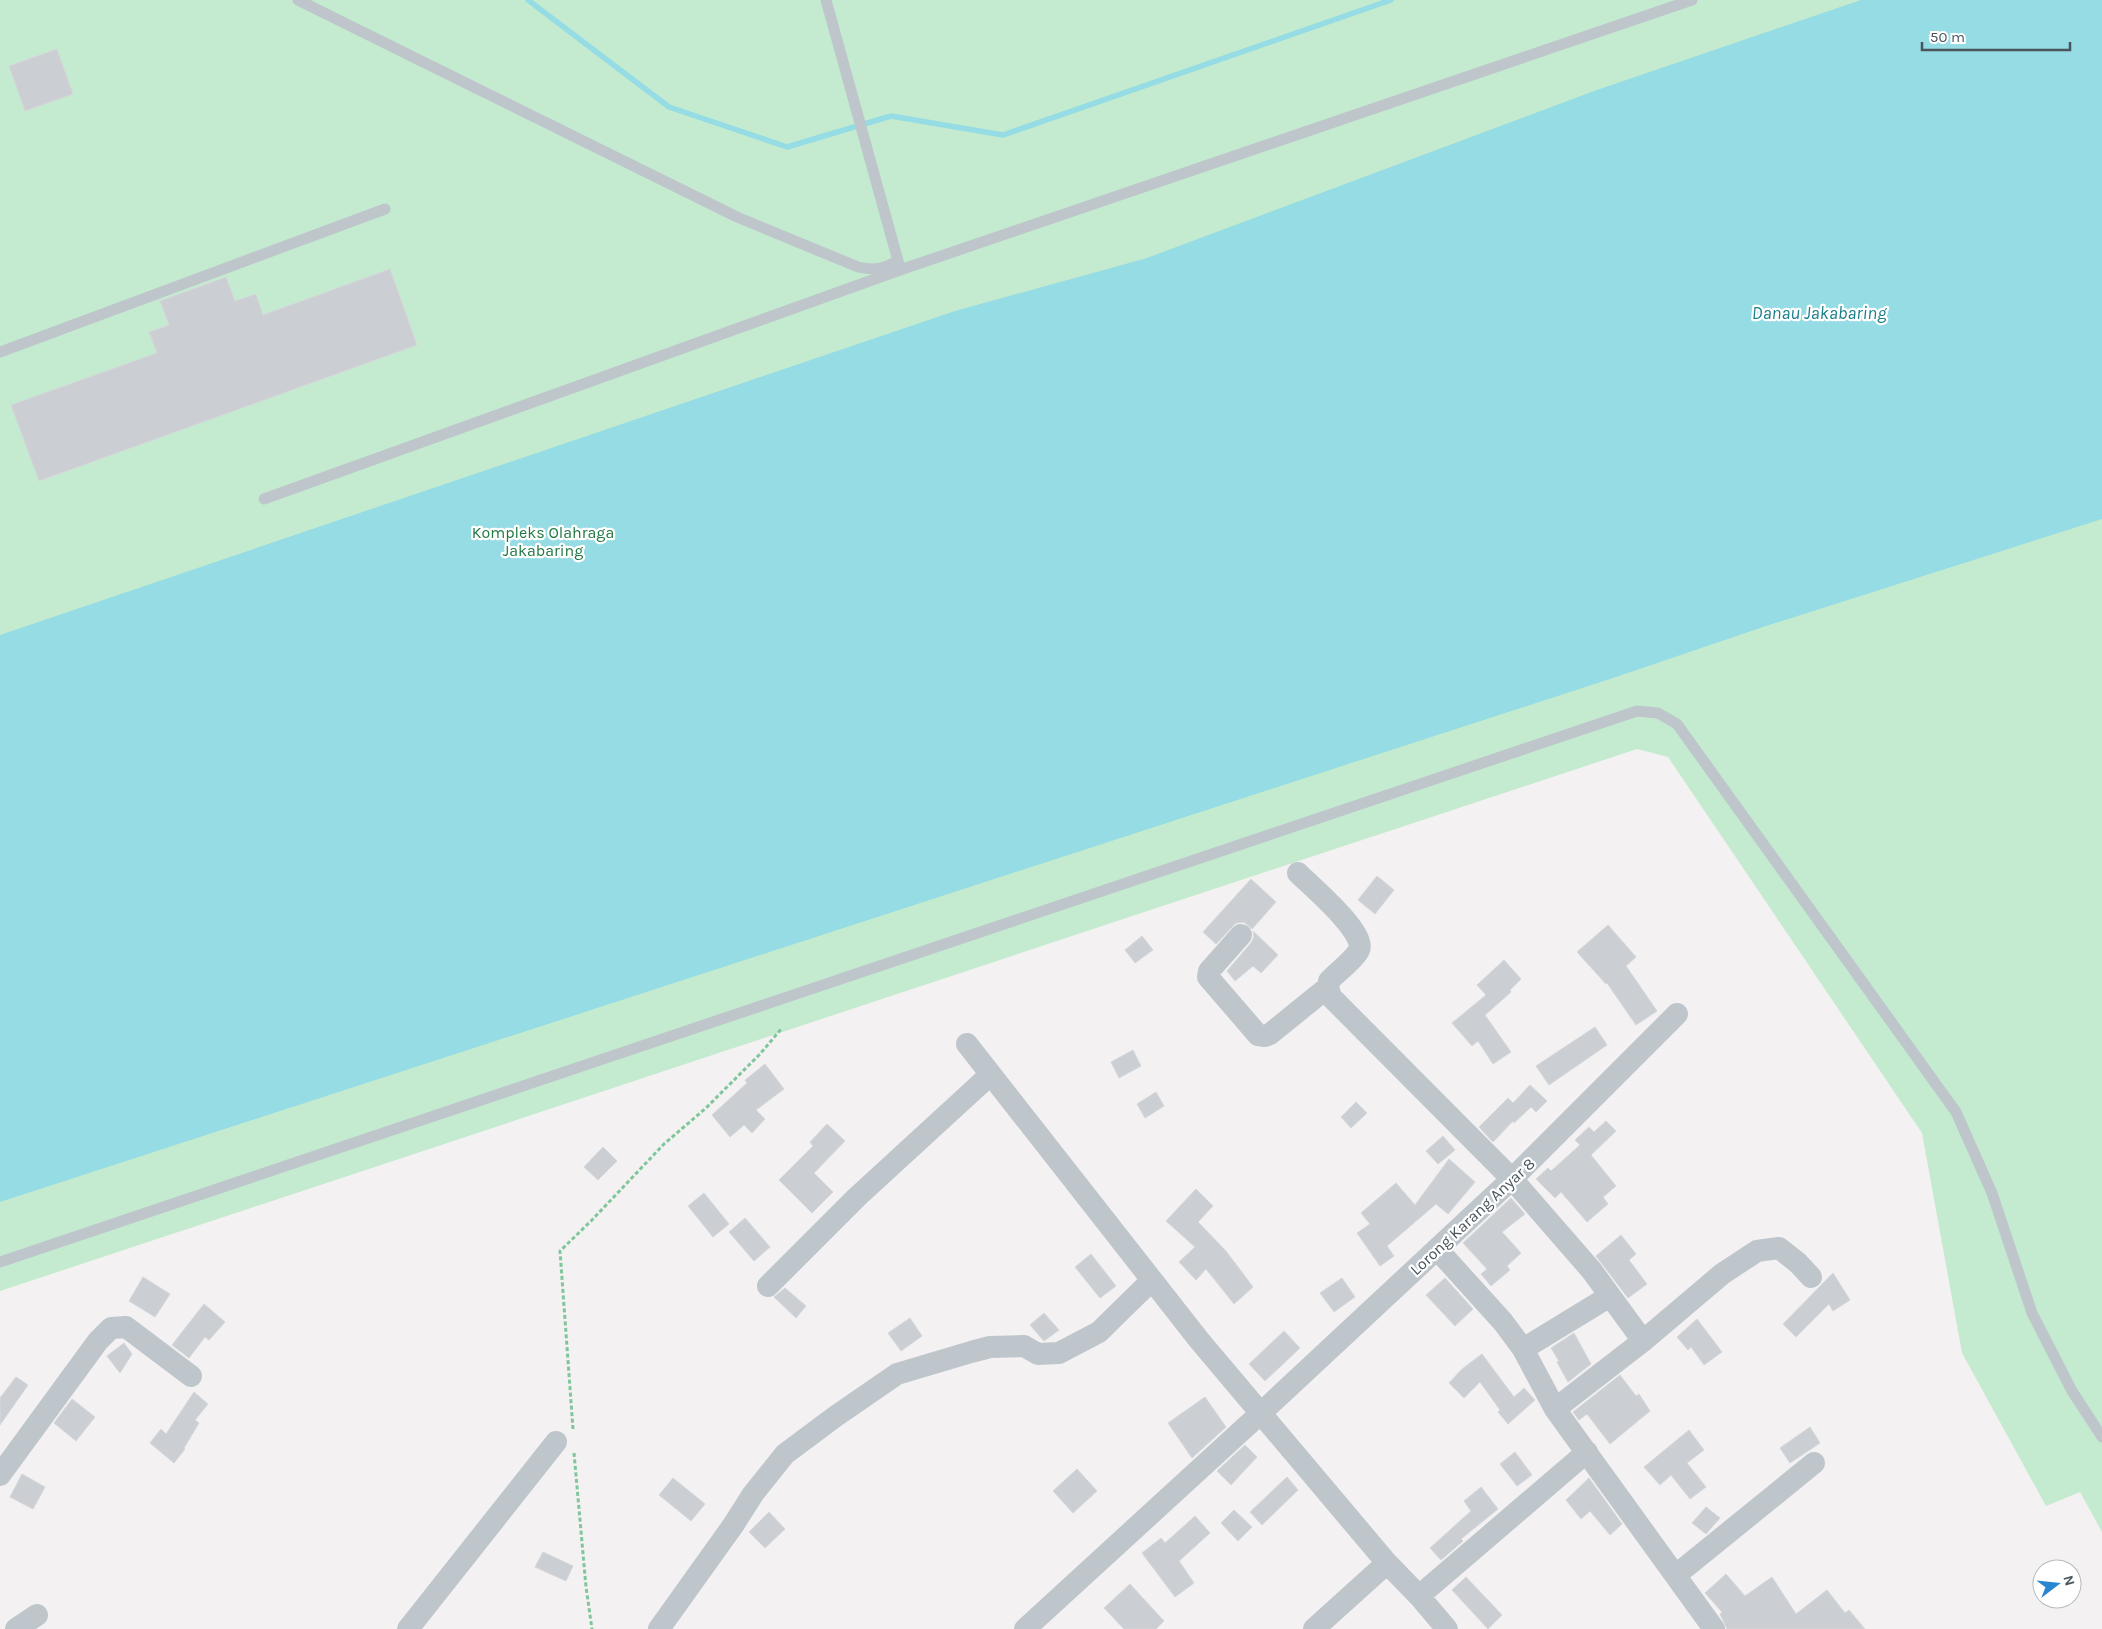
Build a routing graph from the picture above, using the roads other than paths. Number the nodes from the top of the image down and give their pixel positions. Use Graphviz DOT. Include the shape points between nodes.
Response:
graph roads {
  1 [pos="298,0"];
  2 [pos="826,0"];
  3 [pos="1692,0"];
  4 [pos="385,209"];
  5 [pos="899,266"];
  6 [pos="0,352"];
  7 [pos="264,499"];
  8 [pos="1298,873"];
  9 [pos="1241,935"];
  10 [pos="1328,987"];
  11 [pos="1677,1014"];
  12 [pos="967,1044"];
  13 [pos="990,1075"];
  14 [pos="1512,1179"];
  15 [pos="1437,1249"];
  16 [pos="0,1262"];
  17 [pos="1811,1277"];
  18 [pos="1152,1280"];
  19 [pos="768,1286"];
  20 [pos="1610,1296"];
  21 [pos="1642,1342"];
  22 [pos="1523,1349"];
  23 [pos="191,1376"];
  24 [pos="1555,1409"];
  25 [pos="1262,1412"];
  26 [pos="2102,1437"];
  27 [pos="556,1442"];
  28 [pos="1587,1452"];
  29 [pos="1814,1463"];
  30 [pos="0,1475"];
  31 [pos="1387,1563"];
  32 [pos="1676,1575"];
  33 [pos="1419,1596"];
  34 [pos="37,1615"];
  35 [pos="16,1629"];
  36 [pos="408,1629"];
  37 [pos="659,1629"];
  38 [pos="1025,1629"];
  39 [pos="1314,1629"];
  40 [pos="1447,1629"];
  41 [pos="1714,1629"];
  1 -- 5 [label="lane" via="737,217 858,267 873,270"];
  2 -- 5 [label="lane"];
  3 -- 5 [label="lane"];
  4 -- 6 [label="lane"];
  5 -- 7 [label="lane"];
  8 -- 10 [label="street" via="1352,927 1360,942 1358,952 1329,981"];
  9 -- 10 [label="street" via="1209,971 1208,977 1258,1035 1270,1034"];
  10 -- 14 [label="street" via="1337,1004"];
  11 -- 14 [label="street, Lorong Karang Anyar 8"];
  12 -- 13 [label="street"];
  13 -- 18 [label="street"];
  13 -- 19 [label="street" via="857,1197"];
  14 -- 15 [label="street, Lorong Karang Anyar 8"];
  14 -- 20 [label="street"];
  15 -- 22 [label="street"];
  15 -- 25 [label="street, Lorong Karang Anyar 8"];
  16 -- 26 [label="lane" via="1637,710 1658,712 1677,724 1956,1112 1992,1193 2032,1313 2072,1391"];
  17 -- 21 [label="street" via="1779,1248 1757,1251 1722,1274"];
  18 -- 25 [label="street"];
  18 -- 37 [label="street" via="1099,1332 1058,1353 1038,1354 1024,1346 990,1347 970,1352 897,1374 836,1416 785,1454 753,1494"];
  20 -- 21 [label="street"];
  20 -- 22 [label="street"];
  21 -- 24 [label="street"];
  22 -- 24 [label="street"];
  23 -- 30 [label="street" via="126,1327 111,1328 98,1341"];
  24 -- 28 [label="street"];
  25 -- 31 [label="street"];
  25 -- 38 [label="street, Lorong Karang Anyar 8"];
  27 -- 36 [label="street"];
  28 -- 32 [label="street"];
  28 -- 33 [label="street"];
  29 -- 32 [label="street"];
  31 -- 33 [label="street"];
  31 -- 39 [label="street"];
  32 -- 41 [label="street"];
  33 -- 40 [label="street"];
  34 -- 35 [label="street"];
}
